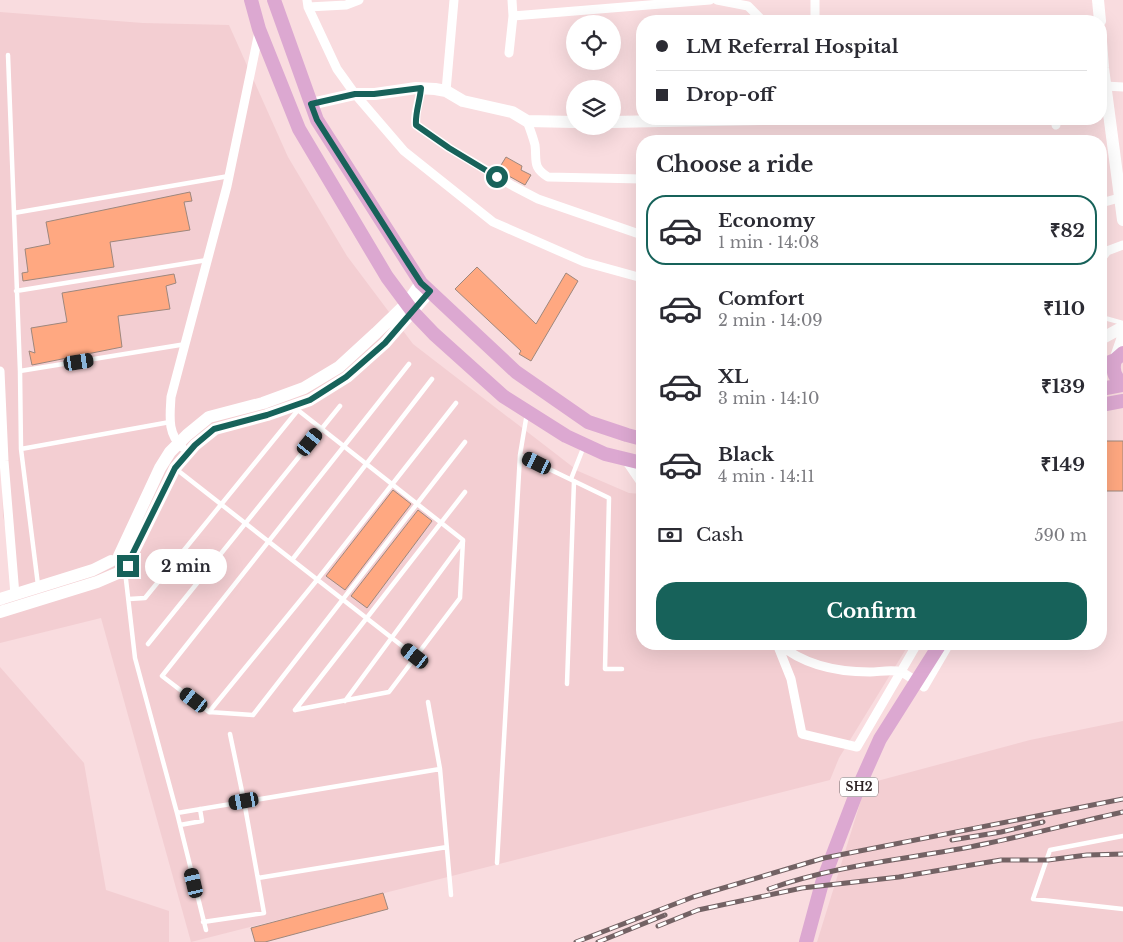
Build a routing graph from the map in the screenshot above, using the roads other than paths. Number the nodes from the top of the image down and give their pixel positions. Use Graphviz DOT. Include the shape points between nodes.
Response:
graph roads {
  1 [pos="251,0"];
  2 [pos="274,0"];
  3 [pos="359,0"];
  4 [pos="454,0"];
  5 [pos="512,0"];
  6 [pos="710,0"];
  7 [pos="717,0"];
  8 [pos="815,0"];
  9 [pos="1098,0"];
  10 [pos="307,4"];
  11 [pos="757,15"];
  12 [pos="815,15"];
  13 [pos="1099,15"];
  14 [pos="513,16"];
  15 [pos="259,29"];
  16 [pos="509,53"];
  17 [pos="8,55"];
  18 [pos="1107,86"];
  19 [pos="1123,87"];
  20 [pos="421,88"];
  21 [pos="446,91"];
  22 [pos="1107,92"];
  23 [pos="355,94"];
  24 [pos="311,104"];
  25 [pos="527,121"];
  26 [pos="566,122"];
  27 [pos="621,122"];
  28 [pos="636,122"];
  29 [pos="1119,168"];
  30 [pos="229,176"];
  31 [pos="636,180"];
  32 [pos="1119,198"];
  33 [pos="1107,201"];
  34 [pos="14,214"];
  35 [pos="1123,220"];
  36 [pos="636,233"];
  37 [pos="1123,245"];
  38 [pos="1107,251"];
  39 [pos="208,260"];
  40 [pos="636,276"];
  41 [pos="426,287"];
  42 [pos="16,290"];
  43 [pos="410,307"];
  44 [pos="1107,319"];
  45 [pos="1123,323"];
  46 [pos="1123,327"];
  47 [pos="1107,336"];
  48 [pos="1123,337"];
  49 [pos="186,344"];
  50 [pos="1119,357"];
  51 [pos="1107,363"];
  52 [pos="409,364"];
  53 [pos="0,371"];
  54 [pos="20,371"];
  55 [pos="432,379"];
  56 [pos="0,384"];
  57 [pos="1123,384"];
  58 [pos="1107,388"];
  59 [pos="1123,401"];
  60 [pos="456,403"];
  61 [pos="1107,404"];
  62 [pos="340,406"];
  63 [pos="295,408"];
  64 [pos="528,411"];
  65 [pos="170,422"];
  66 [pos="321,428"];
  67 [pos="636,437"];
  68 [pos="465,442"];
  69 [pos="178,444"];
  70 [pos="585,445"];
  71 [pos="345,447"];
  72 [pos="21,449"];
  73 [pos="188,453"];
  74 [pos="520,455"];
  75 [pos="625,459"];
  76 [pos="2,461"];
  77 [pos="636,462"];
  78 [pos="367,465"];
  79 [pos="175,468"];
  80 [pos="636,475"];
  81 [pos="572,480"];
  82 [pos="393,485"];
  83 [pos="465,492"];
  84 [pos="417,504"];
  85 [pos="221,505"];
  86 [pos="245,524"];
  87 [pos="442,524"];
  88 [pos="463,540"];
  89 [pos="268,542"];
  90 [pos="292,560"];
  91 [pos="120,565"];
  92 [pos="317,580"];
  93 [pos="39,594"];
  94 [pos="15,595"];
  95 [pos="129,599"];
  96 [pos="0,600"];
  97 [pos="343,600"];
  98 [pos="0,612"];
  99 [pos="366,619"];
  100 [pos="391,638"];
  101 [pos="148,644"];
  102 [pos="780,650"];
  103 [pos="786,650"];
  104 [pos="914,650"];
  105 [pos="936,650"];
  106 [pos="946,650"];
  107 [pos="415,656"];
  108 [pos="622,670"];
  109 [pos="900,672"];
  110 [pos="567,684"];
  111 [pos="344,701"];
  112 [pos="428,702"];
  113 [pos="209,712"];
  114 [pos="230,734"];
  115 [pos="440,769"];
  116 [pos="244,801"];
  117 [pos="200,809"];
  118 [pos="177,813"];
  119 [pos="180,825"];
  120 [pos="1123,836"];
  121 [pos="447,847"];
  122 [pos="497,863"];
  123 [pos="258,878"];
  124 [pos="452,895"];
  125 [pos="1123,909"];
  126 [pos="203,922"];
  127 [pos="206,930"];
  128 [pos="806,942"];
  1 -- 15 [label="main road"];
  2 -- 24 [label="main road"];
  3 -- 10 [label="street" via="346,5"];
  4 -- 21 [label="street"];
  5 -- 14 [label="street"];
  6 -- 14 [label="street"];
  7 -- 11 [label="street" via="748,6"];
  8 -- 12 [label="street"];
  9 -- 13 [label="main road"];
  10 -- 23 [label="street" via="337,69"];
  14 -- 16 [label="street"];
  15 -- 30 [label="street"];
  15 -- 43 [label="main road" via="299,129 387,277"];
  17 -- 34 [label="lane"];
  18 -- 19 [label="street"];
  20 -- 21 [label="main road"];
  20 -- 23 [label="main road"];
  20 -- 36 [label="street" via="416,125 449,148 538,199"];
  21 -- 25 [label="main road" via="464,101 512,112"];
  22 -- 29 [label="main road"];
  23 -- 24 [label="main road"];
  23 -- 40 [label="street" via="404,152 493,222 584,262"];
  24 -- 41 [label="main road" via="317,120"];
  25 -- 26 [label="main road"];
  25 -- 31 [label="street" via="533,138 536,167 548,177"];
  27 -- 28 [label="main road"];
  29 -- 32 [label="main road"];
  30 -- 34 [label="lane"];
  30 -- 39 [label="street"];
  32 -- 33 [label="street"];
  32 -- 35 [label="main road"];
  34 -- 42 [label="lane"];
  37 -- 38 [label="street"];
  39 -- 42 [label="lane"];
  39 -- 49 [label="street"];
  41 -- 43 [label="main road"];
  41 -- 67 [label="main road" via="516,372 588,422"];
  42 -- 54 [label="lane"];
  43 -- 63 [label="main road" via="385,343 346,377"];
  43 -- 64 [label="main road" via="434,334 503,396"];
  43 -- 69 [label="main road" via="318,380 264,403 209,417"];
  44 -- 45 [label="lane"];
  46 -- 47 [label="main road"];
  48 -- 50 [label="main road"];
  49 -- 54 [label="lane"];
  49 -- 65 [label="street" via="171,397"];
  50 -- 51 [label="main road"];
  50 -- 57 [label="main road" via="1113,365 1114,374"];
  52 -- 71 [label="lane"];
  53 -- 56 [label="street"];
  54 -- 72 [label="lane"];
  55 -- 78 [label="lane"];
  56 -- 76 [label="street"];
  57 -- 58 [label="main road"];
  59 -- 61 [label="main road"];
  60 -- 82 [label="lane"];
  62 -- 66 [label="lane"];
  63 -- 66 [label="lane"];
  63 -- 73 [label="main road" via="214,429"];
  63 -- 85 [label="lane"];
  64 -- 70 [label="main road"];
  64 -- 74 [label="lane"];
  65 -- 69 [label="street"];
  65 -- 72 [label="lane"];
  66 -- 71 [label="lane"];
  66 -- 86 [label="lane"];
  68 -- 84 [label="lane"];
  69 -- 73 [label="street"];
  69 -- 91 [label="main road" via="160,468"];
  70 -- 75 [label="main road"];
  70 -- 81 [label="lane"];
  71 -- 78 [label="lane"];
  71 -- 89 [label="lane"];
  72 -- 93 [label="lane"];
  73 -- 79 [label="main road"];
  74 -- 81 [label="lane"];
  74 -- 122 [label="lane"];
  75 -- 77 [label="main road"];
  75 -- 80 [label="street"];
  76 -- 94 [label="street"];
  78 -- 82 [label="lane"];
  78 -- 90 [label="lane"];
  79 -- 85 [label="lane"];
  79 -- 91 [label="main road"];
  81 -- 108 [label="lane" via="609,498 605,669"];
  81 -- 110 [label="lane"];
  82 -- 84 [label="lane"];
  82 -- 92 [label="lane"];
  83 -- 87 [label="lane"];
  84 -- 87 [label="lane"];
  84 -- 97 [label="lane"];
  85 -- 86 [label="lane"];
  85 -- 95 [label="lane" via="146,598"];
  86 -- 89 [label="lane"];
  86 -- 101 [label="lane"];
  87 -- 88 [label="lane"];
  87 -- 99 [label="lane"];
  88 -- 100 [label="lane"];
  88 -- 107 [label="lane" via="460,598"];
  89 -- 90 [label="lane"];
  89 -- 113 [label="lane" via="162,676"];
  90 -- 92 [label="lane"];
  91 -- 93 [label="main road" via="97,582"];
  91 -- 95 [label="lane"];
  92 -- 97 [label="lane"];
  92 -- 113 [label="lane"];
  93 -- 94 [label="main road"];
  93 -- 98 [label="main road"];
  94 -- 96 [label="main road"];
  95 -- 118 [label="lane" via="135,658"];
  97 -- 99 [label="lane"];
  97 -- 113 [label="lane" via="253,715"];
  99 -- 100 [label="lane"];
  99 -- 111 [label="lane" via="295,710"];
  100 -- 107 [label="lane"];
  100 -- 111 [label="lane"];
  102 -- 109 [label="street" via="792,679 802,734 857,747"];
  103 -- 109 [label="street" via="842,671"];
  104 -- 109 [label="street"];
  105 -- 128 [label="main road, SH2" via="880,739 866,770 822,883"];
  106 -- 109 [label="street" via="924,687"];
  107 -- 111 [label="lane" via="389,692"];
  112 -- 115 [label="lane"];
  114 -- 116 [label="lane"];
  115 -- 116 [label="lane"];
  115 -- 121 [label="lane"];
  116 -- 117 [label="lane"];
  116 -- 123 [label="lane"];
  117 -- 118 [label="lane"];
  117 -- 119 [label="lane" via="202,821"];
  118 -- 119 [label="lane"];
  119 -- 126 [label="lane"];
  120 -- 125 [label="lane" via="1050,850 1033,899"];
  121 -- 123 [label="lane"];
  121 -- 124 [label="lane"];
  123 -- 126 [label="lane" via="264,913"];
  126 -- 127 [label="lane"];
}
